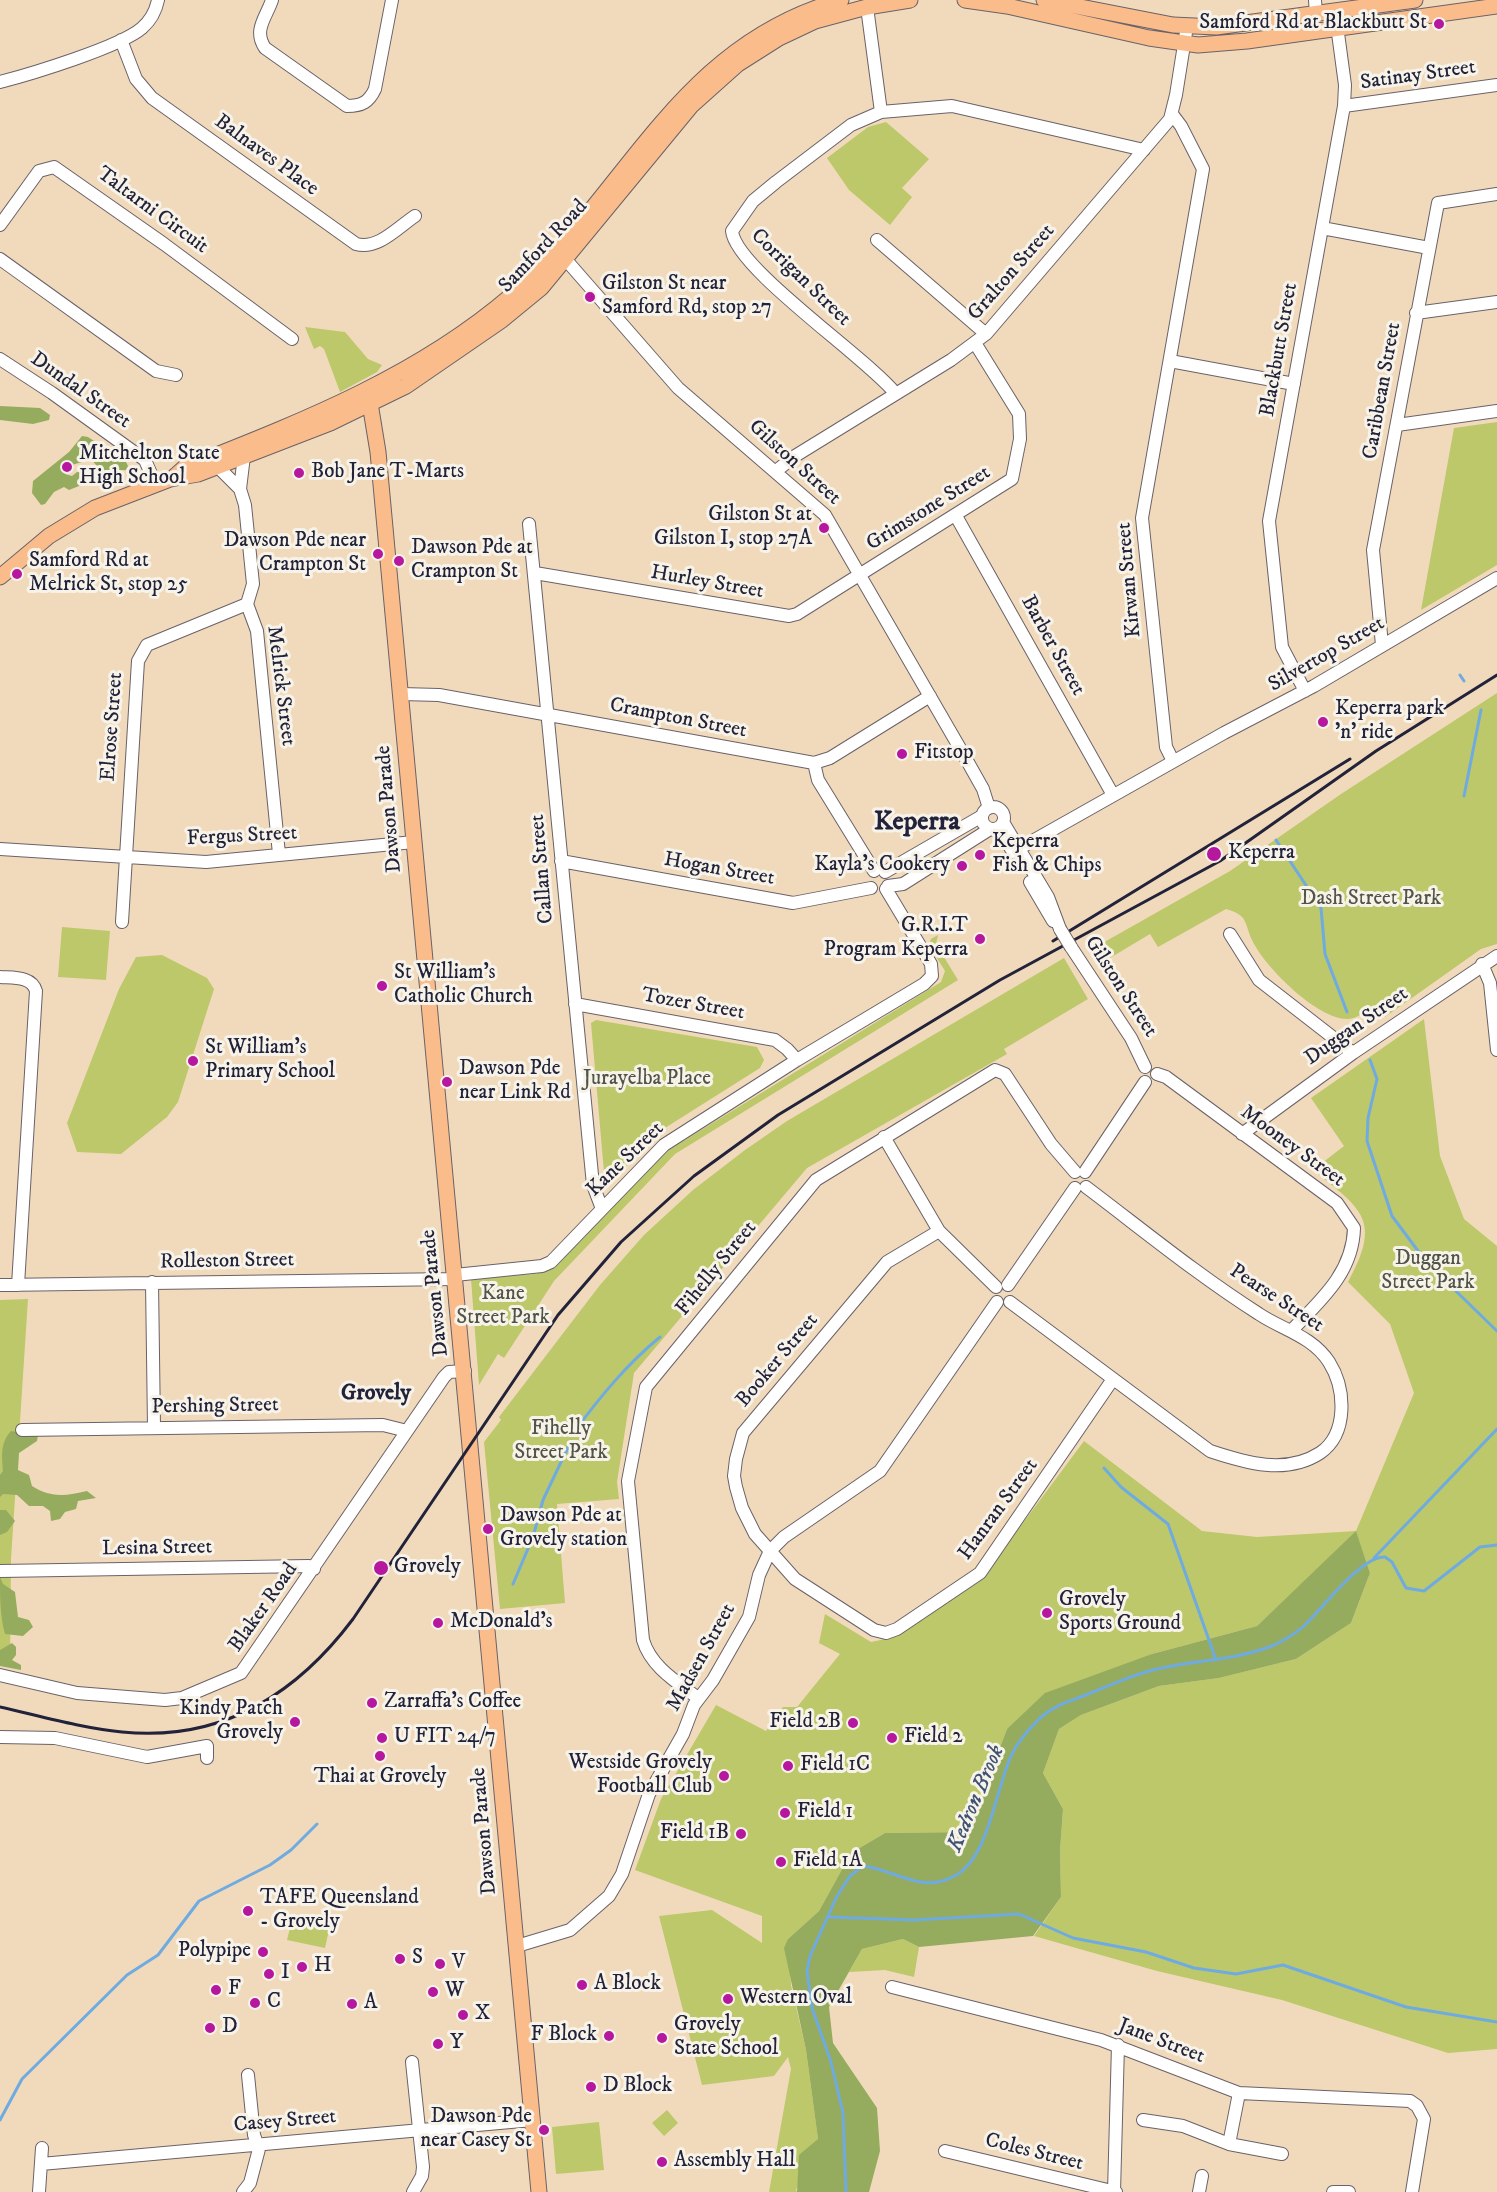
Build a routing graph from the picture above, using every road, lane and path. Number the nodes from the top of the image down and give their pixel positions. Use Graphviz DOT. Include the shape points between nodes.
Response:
graph roads {
  1 [pos="158,0"];
  2 [pos="272,0"];
  3 [pos="392,0"];
  4 [pos="841,0"];
  5 [pos="910,0"];
  6 [pos="965,0"];
  7 [pos="1044,0"];
  8 [pos="1415,0"];
  9 [pos="1108,6"];
  10 [pos="1497,6"];
  11 [pos="867,7"];
  12 [pos="1316,7"];
  13 [pos="1335,11"];
  14 [pos="1187,26"];
  15 [pos="1338,28"];
  16 [pos="121,40"];
  17 [pos="1185,44"];
  18 [pos="0,82"];
  19 [pos="1497,85"];
  20 [pos="1344,106"];
  21 [pos="881,112"];
  22 [pos="1172,114"];
  23 [pos="1143,150"];
  24 [pos="1497,194"];
  25 [pos="415,216"];
  26 [pos="0,225"];
  27 [pos="1322,228"];
  28 [pos="878,240"];
  29 [pos="1429,248"];
  30 [pos="561,254"];
  31 [pos="0,259"];
  32 [pos="1497,302"];
  33 [pos="1416,313"];
  34 [pos="986,334"];
  35 [pos="292,339"];
  36 [pos="975,343"];
  37 [pos="0,359"];
  38 [pos="1170,361"];
  39 [pos="176,375"];
  40 [pos="1294,384"];
  41 [pos="895,393"];
  42 [pos="370,398"];
  43 [pos="1497,411"];
  44 [pos="1397,425"];
  45 [pos="244,456"];
  46 [pos="217,466"];
  47 [pos="776,471"];
  48 [pos="163,482"];
  49 [pos="240,489"];
  50 [pos="956,516"];
  51 [pos="529,524"];
  52 [pos="535,573"];
  53 [pos="862,575"];
  54 [pos="0,577"];
  55 [pos="1497,578"];
  56 [pos="247,604"];
  57 [pos="1382,645"];
  58 [pos="1305,691"];
  59 [pos="401,694"];
  60 [pos="930,696"];
  61 [pos="549,714"];
  62 [pos="1173,761"];
  63 [pos="814,763"];
  64 [pos="1113,795"];
  65 [pos="985,812"];
  66 [pos="996,827"];
  67 [pos="414,842"];
  68 [pos="0,849"];
  69 [pos="1016,850"];
  70 [pos="279,854"];
  71 [pos="124,857"];
  72 [pos="561,861"];
  73 [pos="879,872"];
  74 [pos="887,887"];
  75 [pos="871,888"];
  76 [pos="122,922"];
  77 [pos="1230,934"];
  78 [pos="1497,956"];
  79 [pos="1482,964"];
  80 [pos="0,977"];
  81 [pos="575,1004"];
  82 [pos="1497,1050"];
  83 [pos="1353,1053"];
  84 [pos="796,1060"];
  85 [pos="1145,1067"];
  86 [pos="1157,1074"];
  87 [pos="1145,1082"];
  88 [pos="1242,1134"];
  89 [pos="884,1137"];
  90 [pos="1080,1172"];
  91 [pos="1080,1188"];
  92 [pos="602,1209"];
  93 [pos="939,1231"];
  94 [pos="455,1277"];
  95 [pos="152,1282"];
  96 [pos="0,1285"];
  97 [pos="18,1285"];
  98 [pos="1002,1286"];
  99 [pos="1003,1302"];
  100 [pos="1291,1331"];
  101 [pos="465,1371"];
  102 [pos="1113,1378"];
  103 [pos="154,1427"];
  104 [pos="22,1430"];
  105 [pos="407,1431"];
  106 [pos="770,1551"];
  107 [pos="314,1569"];
  108 [pos="0,1571"];
  109 [pos="0,1675"];
  110 [pos="698,1698"];
  111 [pos="0,1737"];
  112 [pos="207,1758"];
  113 [pos="517,1946"];
  114 [pos="892,1987"];
  115 [pos="1118,2045"];
  116 [pos="412,2062"];
  117 [pos="248,2075"];
  118 [pos="1239,2093"];
  119 [pos="533,2120"];
  120 [pos="1143,2120"];
  121 [pos="421,2131"];
  122 [pos="257,2144"];
  123 [pos="1229,2144"];
  124 [pos="42,2148"];
  125 [pos="945,2151"];
  126 [pos="1282,2154"];
  127 [pos="41,2164"];
  128 [pos="1202,2176"];
  129 [pos="39,2192"];
  130 [pos="243,2192"];
  131 [pos="413,2192"];
  132 [pos="539,2192"];
  133 [pos="1115,2192"];
  134 [pos="1199,2192"];
  135 [pos="1332,2192"];
  136 [pos="1349,2192"];
  137 [pos="1412,2192"];
  1 -- 16 [label="street" via="142,28"];
  2 -- 3 [label="street" via="259,30 265,48 336,100 347,106 360,106 375,89"];
  4 -- 30 [label="main road, Samford Road" via="780,24 705,75 665,118"];
  5 -- 11 [label="main road, Samford Road"];
  6 -- 17 [label="main road"];
  7 -- 9 [label="main road"];
  8 -- 13 [label="main road"];
  9 -- 14 [label="main road"];
  10 -- 15 [label="main road"];
  11 -- 21 [label="street"];
  11 -- 30 [label="main road, Samford Road" via="798,29 720,79 684,114"];
  12 -- 13 [label="main road"];
  12 -- 14 [label="main road" via="1230,26"];
  13 -- 15 [label="street, Blackbutt Street"];
  14 -- 17 [label="street, Gralton Street"];
  15 -- 17 [label="main road" via="1227,43"];
  15 -- 20 [label="street, Blackbutt Street"];
  16 -- 18 [label="street"];
  16 -- 25 [label="street, Balnaves Place" via="136,79 152,98 356,244 366,247 378,243"];
  17 -- 22 [label="street, Gralton Street"];
  19 -- 20 [label="street, Satinay Street"];
  20 -- 27 [label="street, Blackbutt Street"];
  21 -- 23 [label="street, Corrigan Street" via="952,106"];
  21 -- 41 [label="street, Corrigan Street" via="851,125 753,201 732,231 732,239 799,309"];
  22 -- 23 [label="street, Gralton Street"];
  22 -- 38 [label="street, Kirwan Street" via="1203,169"];
  23 -- 34 [label="street, Gralton Street"];
  24 -- 29 [label="street, Caribbean Street" via="1438,203"];
  26 -- 35 [label="street, Taltarni Circuit" via="39,171 54,167"];
  27 -- 29 [label="street"];
  27 -- 40 [label="street, Blackbutt Street"];
  28 -- 34 [label="street"];
  29 -- 33 [label="street, Caribbean Street"];
  30 -- 42 [label="main road, Samford Road" via="541,288 516,310 426,374"];
  30 -- 47 [label="street, Gilston Street" via="678,388"];
  31 -- 39 [label="street" via="156,371"];
  32 -- 33 [label="street"];
  33 -- 44 [label="street, Caribbean Street"];
  34 -- 36 [label="street, Gralton Street"];
  36 -- 41 [label="street, Gralton Street"];
  36 -- 50 [label="street, Grimstone Street" via="1019,414 1020,439 1010,482"];
  37 -- 48 [label="street, Dundal Street" via="145,460"];
  38 -- 40 [label="street"];
  38 -- 62 [label="street, Kirwan Street" via="1142,518 1166,747"];
  40 -- 58 [label="street, Blackbutt Street" via="1269,521 1282,647"];
  41 -- 47 [label="street, Gralton Street"];
  42 -- 45 [label="main road, Samford Road"];
  42 -- 48 [label="main road, Samford Road" via="184,468"];
  42 -- 59 [label="main road, Dawson Parade"];
  43 -- 44 [label="street"];
  44 -- 57 [label="street, Caribbean Street" via="1373,549"];
  45 -- 46 [label="main road, Samford Road"];
  45 -- 49 [label="street, Melrick Street"];
  46 -- 48 [label="main road, Samford Road"];
  46 -- 49 [label="street, Melrick Street"];
  47 -- 53 [label="street, Gilston Street" via="825,515"];
  48 -- 54 [label="main road, Samford Road" via="95,508 66,524"];
  49 -- 56 [label="street, Melrick Street" via="248,518 253,584"];
  50 -- 53 [label="street, Grimstone Street"];
  50 -- 64 [label="street, Barber Street"];
  51 -- 52 [label="street, Callan Street"];
  52 -- 53 [label="street, Hurley Street" via="789,616"];
  52 -- 61 [label="street, Callan Street"];
  53 -- 60 [label="street, Gilston Street"];
  55 -- 57 [label="street, Silvertop Street"];
  56 -- 70 [label="street, Melrick Street" via="257,631"];
  56 -- 71 [label="street, Elrose Street" via="147,645 138,661"];
  57 -- 58 [label="street, Silvertop Street"];
  58 -- 62 [label="street, Silvertop Street"];
  59 -- 61 [label="street, Crampton Street" via="439,695"];
  59 -- 67 [label="main road, Dawson Parade"];
  60 -- 63 [label="street" via="830,758"];
  60 -- 65 [label="street, Gilston Street" via="983,789"];
  61 -- 63 [label="street, Crampton Street"];
  61 -- 72 [label="street, Callan Street"];
  62 -- 64 [label="street"];
  63 -- 73 [label="street" via="818,780"];
  64 -- 69 [label="street"];
  65 -- 66 [label="street" via="983,823"];
  65 -- 66 [label="street" via="996,808 1002,812"];
  65 -- 73 [label="street"];
  66 -- 69 [label="street, Gilston Street"];
  66 -- 74 [label="street" via="903,884"];
  67 -- 70 [label="street, Fergus Street"];
  67 -- 94 [label="main road, Dawson Parade"];
  68 -- 71 [label="street, Fergus Street"];
  69 -- 85 [label="street, Gilston Street, bridge" via="1052,904 1060,929 1131,1038"];
  70 -- 71 [label="street, Fergus Street" via="206,862"];
  71 -- 76 [label="street, Elrose Street"];
  72 -- 75 [label="street, Hogan Street" via="793,903"];
  72 -- 81 [label="street, Callan Street"];
  73 -- 74 [label="street" via="889,880"];
  73 -- 75 [label="street" via="868,879"];
  74 -- 75 [label="street" via="880,891"];
  74 -- 84 [label="street, Kane Street" via="931,964 932,976"];
  77 -- 83 [label="street" via="1259,980"];
  78 -- 79 [label="street, Duggan Street"];
  79 -- 82 [label="street" via="1490,983"];
  79 -- 83 [label="street, Duggan Street"];
  80 -- 97 [label="street" via="22,979 33,984 36,991"];
  81 -- 84 [label="street, Tozer Street" via="775,1040"];
  81 -- 92 [label="street, Callan Street" via="593,1185"];
  83 -- 88 [label="street, Duggan Street"];
  84 -- 92 [label="street, Kane Street" via="664,1145"];
  85 -- 86 [label="street" via="1154,1068"];
  85 -- 87 [label="street" via="1140,1074"];
  86 -- 87 [label="street" via="1154,1080"];
  86 -- 88 [label="street, Mooney Street"];
  87 -- 90 [label="street"];
  88 -- 100 [label="street, Mooney Street" via="1337,1203 1354,1228 1346,1267"];
  89 -- 90 [label="street, Fihelly Street" via="995,1070 1005,1074 1051,1144"];
  89 -- 93 [label="street"];
  89 -- 110 [label="street, Fihelly Street" via="811,1184 646,1387 628,1481 643,1640 663,1671"];
  90 -- 91 [label="street" via="1090,1179"];
  91 -- 98 [label="street"];
  91 -- 100 [label="street, Pearse Street" via="1260,1315"];
  92 -- 94 [label="street, Kane Street" via="551,1262"];
  93 -- 98 [label="street"];
  93 -- 106 [label="street, Booker Street" via="887,1262 744,1433 736,1459 736,1486 747,1520"];
  94 -- 95 [label="street, Rolleston Street"];
  94 -- 101 [label="main road, Dawson Parade"];
  95 -- 97 [label="street, Rolleston Street"];
  95 -- 103 [label="street"];
  96 -- 97 [label="street, Rolleston Street"];
  98 -- 99 [label="street" via="993,1296"];
  98 -- 99 [label="street" via="1014,1294"];
  99 -- 102 [label="street, Pearse Street"];
  99 -- 106 [label="street, Madsen Street" via="880,1471 784,1537"];
  100 -- 102 [label="street, Pearse Street" via="1312,1342 1330,1363 1343,1403 1339,1430 1323,1451 1289,1466 1246,1464 1210,1451"];
  101 -- 105 [label="street, Blaker Road" via="449,1372 444,1377"];
  101 -- 113 [label="main road, Dawson Parade"];
  102 -- 106 [label="street, Hanran Street" via="980,1573 897,1629 885,1633 874,1630 804,1586"];
  103 -- 104 [label="street, Pershing Street"];
  103 -- 105 [label="street, Pershing Street" via="383,1425"];
  105 -- 107 [label="street, Blaker Road"];
  106 -- 110 [label="street, Madsen Street" via="759,1575 750,1617"];
  107 -- 108 [label="street, Lesina Street" via="309,1566"];
  107 -- 109 [label="street, Blaker Road" via="247,1668 227,1681 182,1698 77,1693"];
  110 -- 113 [label="street, Madsen Street" via="683,1734 649,1794 622,1874 609,1896 570,1930"];
  111 -- 112 [label="street" via="55,1738 147,1757 207,1746"];
  113 -- 119 [label="main road, Dawson Parade"];
  114 -- 115 [label="street, Jane Street"];
  115 -- 118 [label="street, Jane Street"];
  115 -- 133 [label="street"];
  116 -- 121 [label="street"];
  117 -- 122 [label="street"];
  118 -- 123 [label="street"];
  118 -- 137 [label="street, Jane Street" via="1410,2101 1424,2119"];
  119 -- 121 [label="street, Casey Street"];
  119 -- 132 [label="main road, Dawson Parade"];
  120 -- 123 [label="street" via="1183,2126"];
  121 -- 122 [label="street, Casey Street"];
  121 -- 131 [label="street" via="422,2176"];
  122 -- 127 [label="street, Casey Street"];
  122 -- 130 [label="street" via="250,2183"];
  123 -- 126 [label="street"];
  124 -- 127 [label="street"];
  125 -- 133 [label="street, Coles Street"];
  127 -- 129 [label="street"];
  128 -- 134 [label="street"];
  135 -- 136 [label="street"];
}
